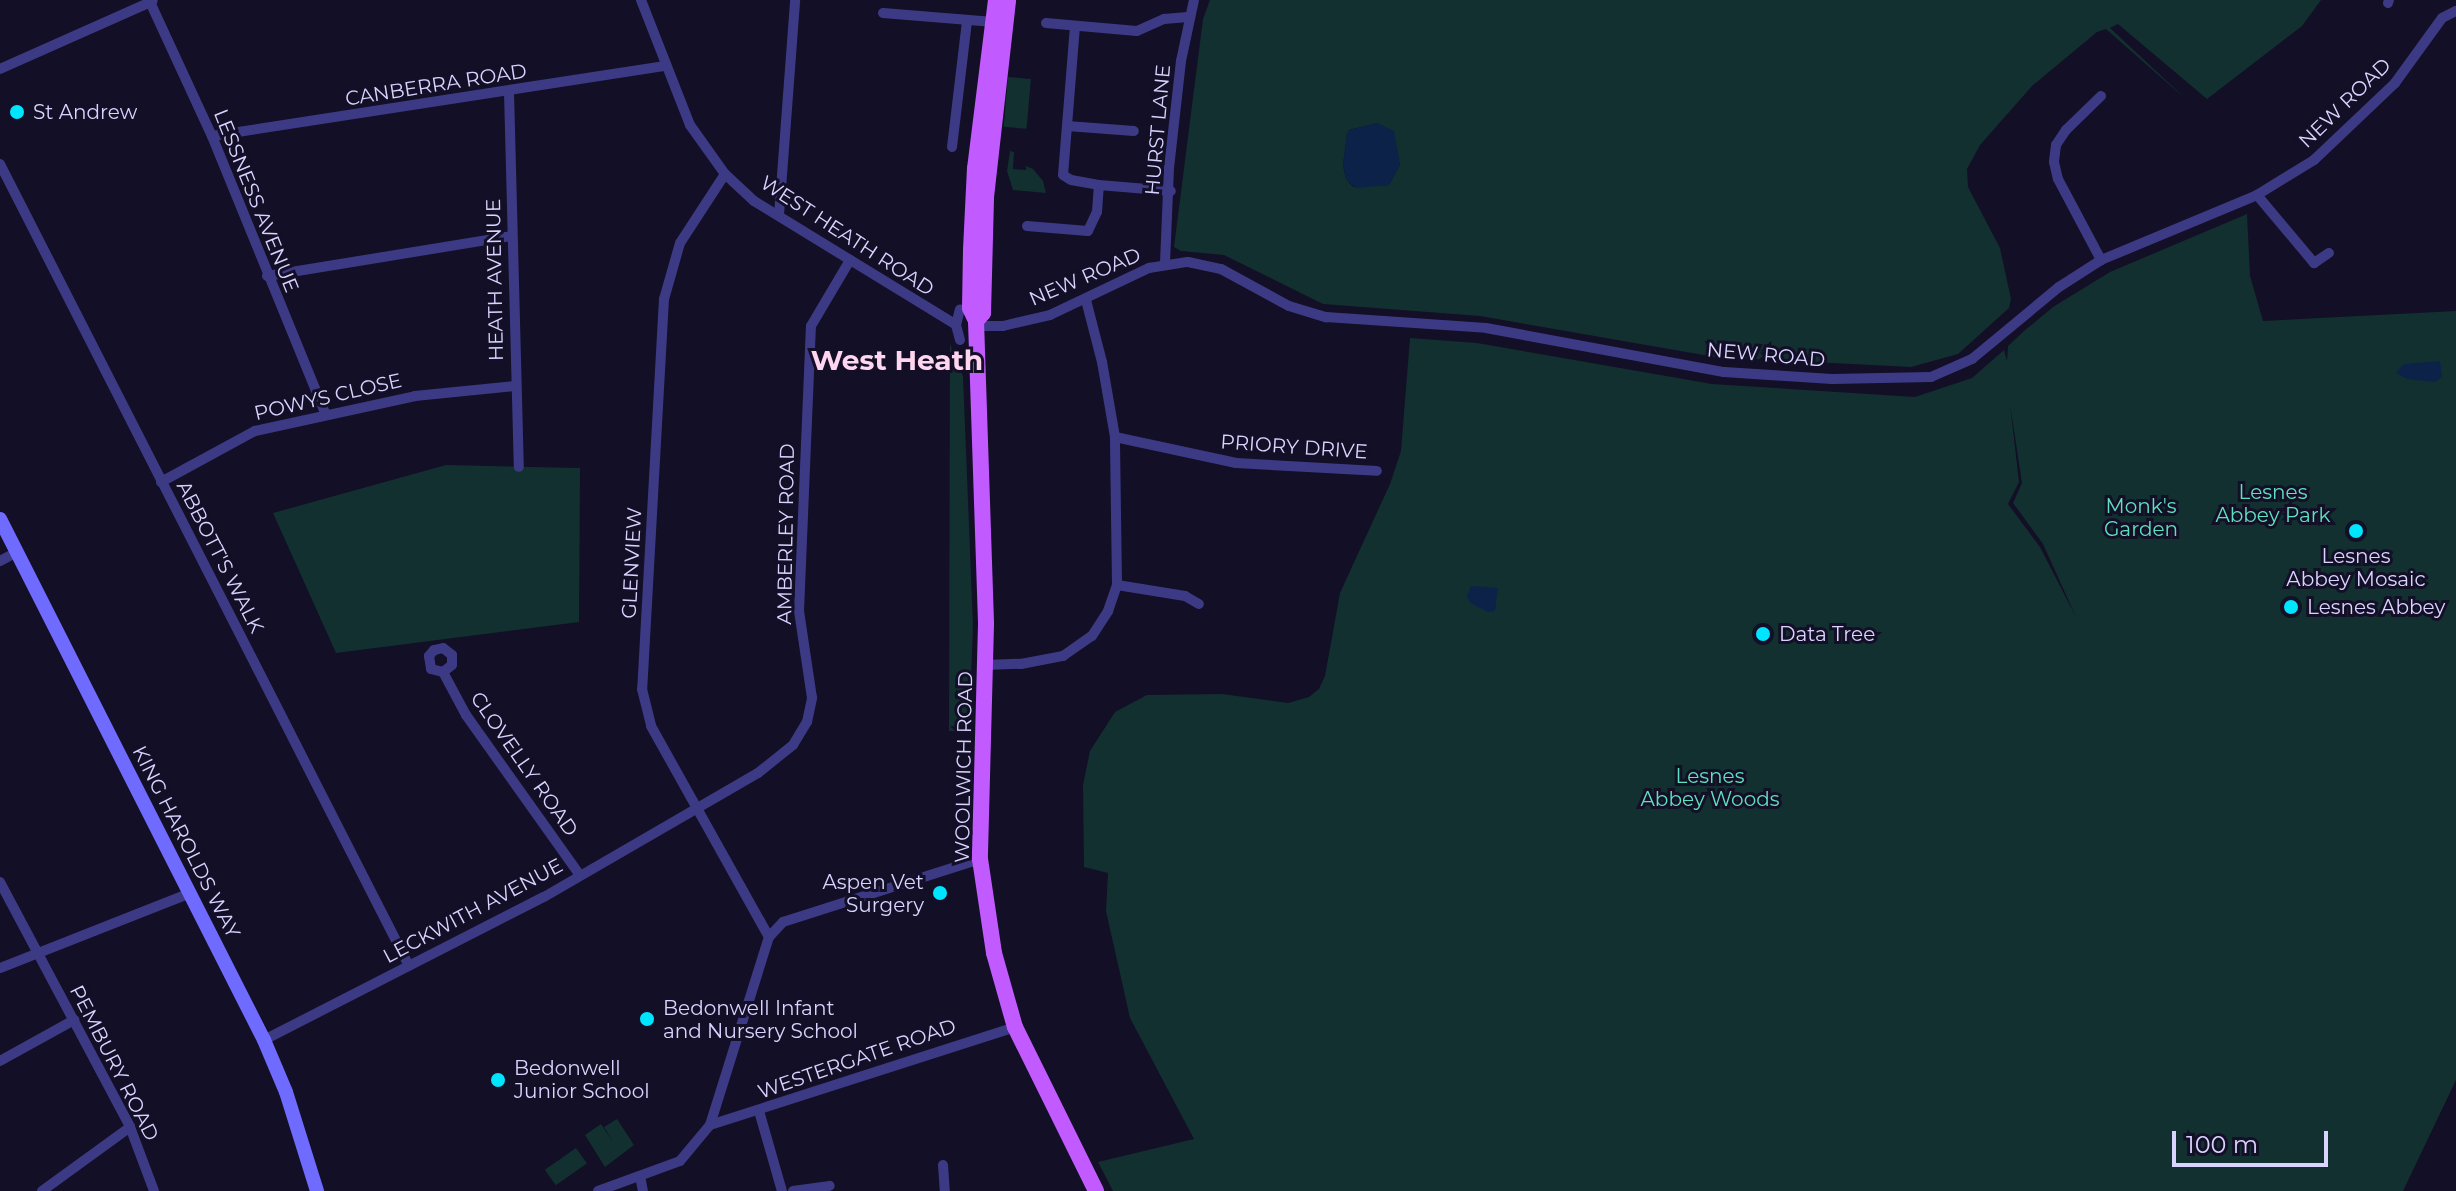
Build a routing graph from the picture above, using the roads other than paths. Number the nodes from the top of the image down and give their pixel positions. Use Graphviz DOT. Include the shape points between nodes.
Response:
graph roads {
  1 [pos="641,0"];
  2 [pos="795,0"];
  3 [pos="996,0"];
  4 [pos="1008,0"];
  5 [pos="1194,0"];
  6 [pos="152,1"];
  7 [pos="2456,11"];
  8 [pos="883,13"];
  9 [pos="1188,17"];
  10 [pos="967,22"];
  11 [pos="994,22"];
  12 [pos="1046,23"];
  13 [pos="1075,26"];
  14 [pos="664,66"];
  15 [pos="0,69"];
  16 [pos="509,92"];
  17 [pos="2101,96"];
  18 [pos="957,108"];
  19 [pos="983,111"];
  20 [pos="1067,126"];
  21 [pos="1134,131"];
  22 [pos="212,136"];
  23 [pos="952,147"];
  24 [pos="0,164"];
  25 [pos="725,174"];
  26 [pos="1099,185"];
  27 [pos="1171,191"];
  28 [pos="2257,195"];
  29 [pos="779,215"];
  30 [pos="1027,226"];
  31 [pos="512,236"];
  32 [pos="2329,253"];
  33 [pos="850,260"];
  34 [pos="2101,260"];
  35 [pos="1165,263"];
  36 [pos="267,276"];
  37 [pos="1086,300"];
  38 [pos="960,309"];
  39 [pos="976,324"];
  40 [pos="956,325"];
  41 [pos="960,340"];
  42 [pos="515,386"];
  43 [pos="326,415"];
  44 [pos="1115,437"];
  45 [pos="519,467"];
  46 [pos="1377,471"];
  47 [pos="161,482"];
  48 [pos="0,519"];
  49 [pos="17,552"];
  50 [pos="0,561"];
  51 [pos="1117,585"];
  52 [pos="1199,604"];
  53 [pos="985,665"];
  54 [pos="443,672"];
  55 [pos="696,807"];
  56 [pos="980,859"];
  57 [pos="579,874"];
  58 [pos="0,882"];
  59 [pos="190,893"];
  60 [pos="769,937"];
  61 [pos="36,953"];
  62 [pos="409,966"];
  63 [pos="0,968"];
  64 [pos="74,1020"];
  65 [pos="1015,1027"];
  66 [pos="264,1040"];
  67 [pos="0,1061"];
  68 [pos="759,1111"];
  69 [pos="710,1125"];
  70 [pos="130,1127"];
  71 [pos="943,1165"];
  72 [pos="640,1176"];
  73 [pos="830,1186"];
  74 [pos="42,1191"];
  75 [pos="154,1191"];
  76 [pos="317,1191"];
  77 [pos="598,1191"];
  78 [pos="643,1191"];
  79 [pos="782,1191"];
  80 [pos="793,1191"];
  81 [pos="945,1191"];
  82 [pos="1096,1191"];
  1 -- 14 [label="street, WEST HEATH ROAD"];
  2 -- 29 [label="street"];
  3 -- 11 [label="main road, WOOLWICH ROAD"];
  4 -- 39 [label="main road, WOOLWICH ROAD" via="986,188 983,313"];
  5 -- 9 [label="street, HURST LANE"];
  6 -- 15 [label="street"];
  6 -- 22 [label="street, LESSNESS AVENUE"];
  7 -- 28 [label="street, NEW ROAD" via="2442,18 2395,83 2344,135"];
  8 -- 10 [label="street"];
  9 -- 13 [label="street" via="1164,19 1137,31"];
  9 -- 27 [label="street, HURST LANE" via="1169,168"];
  10 -- 11 [label="street"];
  10 -- 18 [label="street"];
  11 -- 19 [label="main road, WOOLWICH ROAD"];
  12 -- 13 [label="street"];
  13 -- 20 [label="street"];
  14 -- 16 [label="street, CANBERRA ROAD"];
  14 -- 25 [label="street, WEST HEATH ROAD" via="690,125"];
  16 -- 22 [label="street, CANBERRA ROAD"];
  16 -- 31 [label="street, HEATH AVENUE"];
  17 -- 34 [label="street" via="2066,130 2056,145 2054,162"];
  18 -- 19 [label="street"];
  18 -- 23 [label="street"];
  19 -- 39 [label="main road, WOOLWICH ROAD" via="973,196 970,308"];
  20 -- 21 [label="street"];
  20 -- 26 [label="street" via="1063,175"];
  22 -- 36 [label="street, LESSNESS AVENUE"];
  24 -- 47 [label="street, ABBOTT'S WALK"];
  25 -- 29 [label="street, WEST HEATH ROAD"];
  25 -- 55 [label="street, GLENVIEW" via="680,243 664,299 642,689 651,726"];
  26 -- 27 [label="street"];
  26 -- 30 [label="street" via="1097,212 1088,231"];
  27 -- 35 [label="street, HURST LANE"];
  28 -- 32 [label="street" via="2314,263"];
  28 -- 34 [label="street, NEW ROAD"];
  29 -- 33 [label="street, WEST HEATH ROAD"];
  31 -- 36 [label="street"];
  31 -- 42 [label="street, HEATH AVENUE"];
  33 -- 40 [label="street, WEST HEATH ROAD"];
  33 -- 55 [label="street, AMBERLEY ROAD" via="811,326 799,611 812,688 807,722 784,755"];
  34 -- 35 [label="street, NEW ROAD" via="2059,287 1972,359 1955,369 1910,380 1724,372 1486,328 1326,317 1289,306 1221,269"];
  35 -- 37 [label="street, NEW ROAD"];
  36 -- 43 [label="street, LESSNESS AVENUE"];
  37 -- 39 [label="street, NEW ROAD" via="1038,319"];
  37 -- 44 [label="street"];
  38 -- 40 [label="street"];
  39 -- 53 [label="main road, WOOLWICH ROAD"];
  40 -- 41 [label="street"];
  42 -- 43 [label="street, POWYS CLOSE" via="415,396"];
  42 -- 45 [label="street, HEATH AVENUE"];
  43 -- 47 [label="street, POWYS CLOSE" via="255,431"];
  44 -- 46 [label="street, PRIORY DRIVE" via="1236,463"];
  44 -- 51 [label="street"];
  47 -- 62 [label="street, ABBOTT'S WALK"];
  48 -- 49 [label="street, KING HAROLDS WAY"];
  49 -- 50 [label="street"];
  49 -- 59 [label="street, KING HAROLDS WAY"];
  51 -- 52 [label="street" via="1185,596"];
  51 -- 53 [label="street" via="1092,636 1063,656"];
  53 -- 56 [label="main road, WOOLWICH ROAD"];
  54 -- 57 [label="street, CLOVELLY ROAD" via="466,715"];
  55 -- 57 [label="street, LECKWITH AVENUE"];
  55 -- 60 [label="street, GLENVIEW"];
  56 -- 60 [label="street" via="783,922"];
  56 -- 65 [label="main road, WOOLWICH ROAD" via="994,953"];
  57 -- 62 [label="street, LECKWITH AVENUE"];
  58 -- 61 [label="street, PEMBURY ROAD"];
  59 -- 61 [label="street"];
  59 -- 66 [label="street, KING HAROLDS WAY"];
  60 -- 69 [label="street"];
  61 -- 63 [label="street"];
  61 -- 64 [label="street, PEMBURY ROAD"];
  62 -- 66 [label="street, LECKWITH AVENUE"];
  64 -- 67 [label="street"];
  64 -- 70 [label="street, PEMBURY ROAD"];
  65 -- 68 [label="street, WESTERGATE ROAD"];
  65 -- 82 [label="main road, WOOLWICH ROAD"];
  66 -- 76 [label="street, KING HAROLDS WAY"];
  68 -- 69 [label="street, WESTERGATE ROAD"];
  68 -- 79 [label="street"];
  69 -- 72 [label="street" via="680,1161"];
  70 -- 74 [label="street"];
  70 -- 75 [label="street, PEMBURY ROAD"];
  71 -- 81 [label="street"];
  72 -- 77 [label="street"];
  72 -- 78 [label="street"];
  73 -- 80 [label="street"];
}
